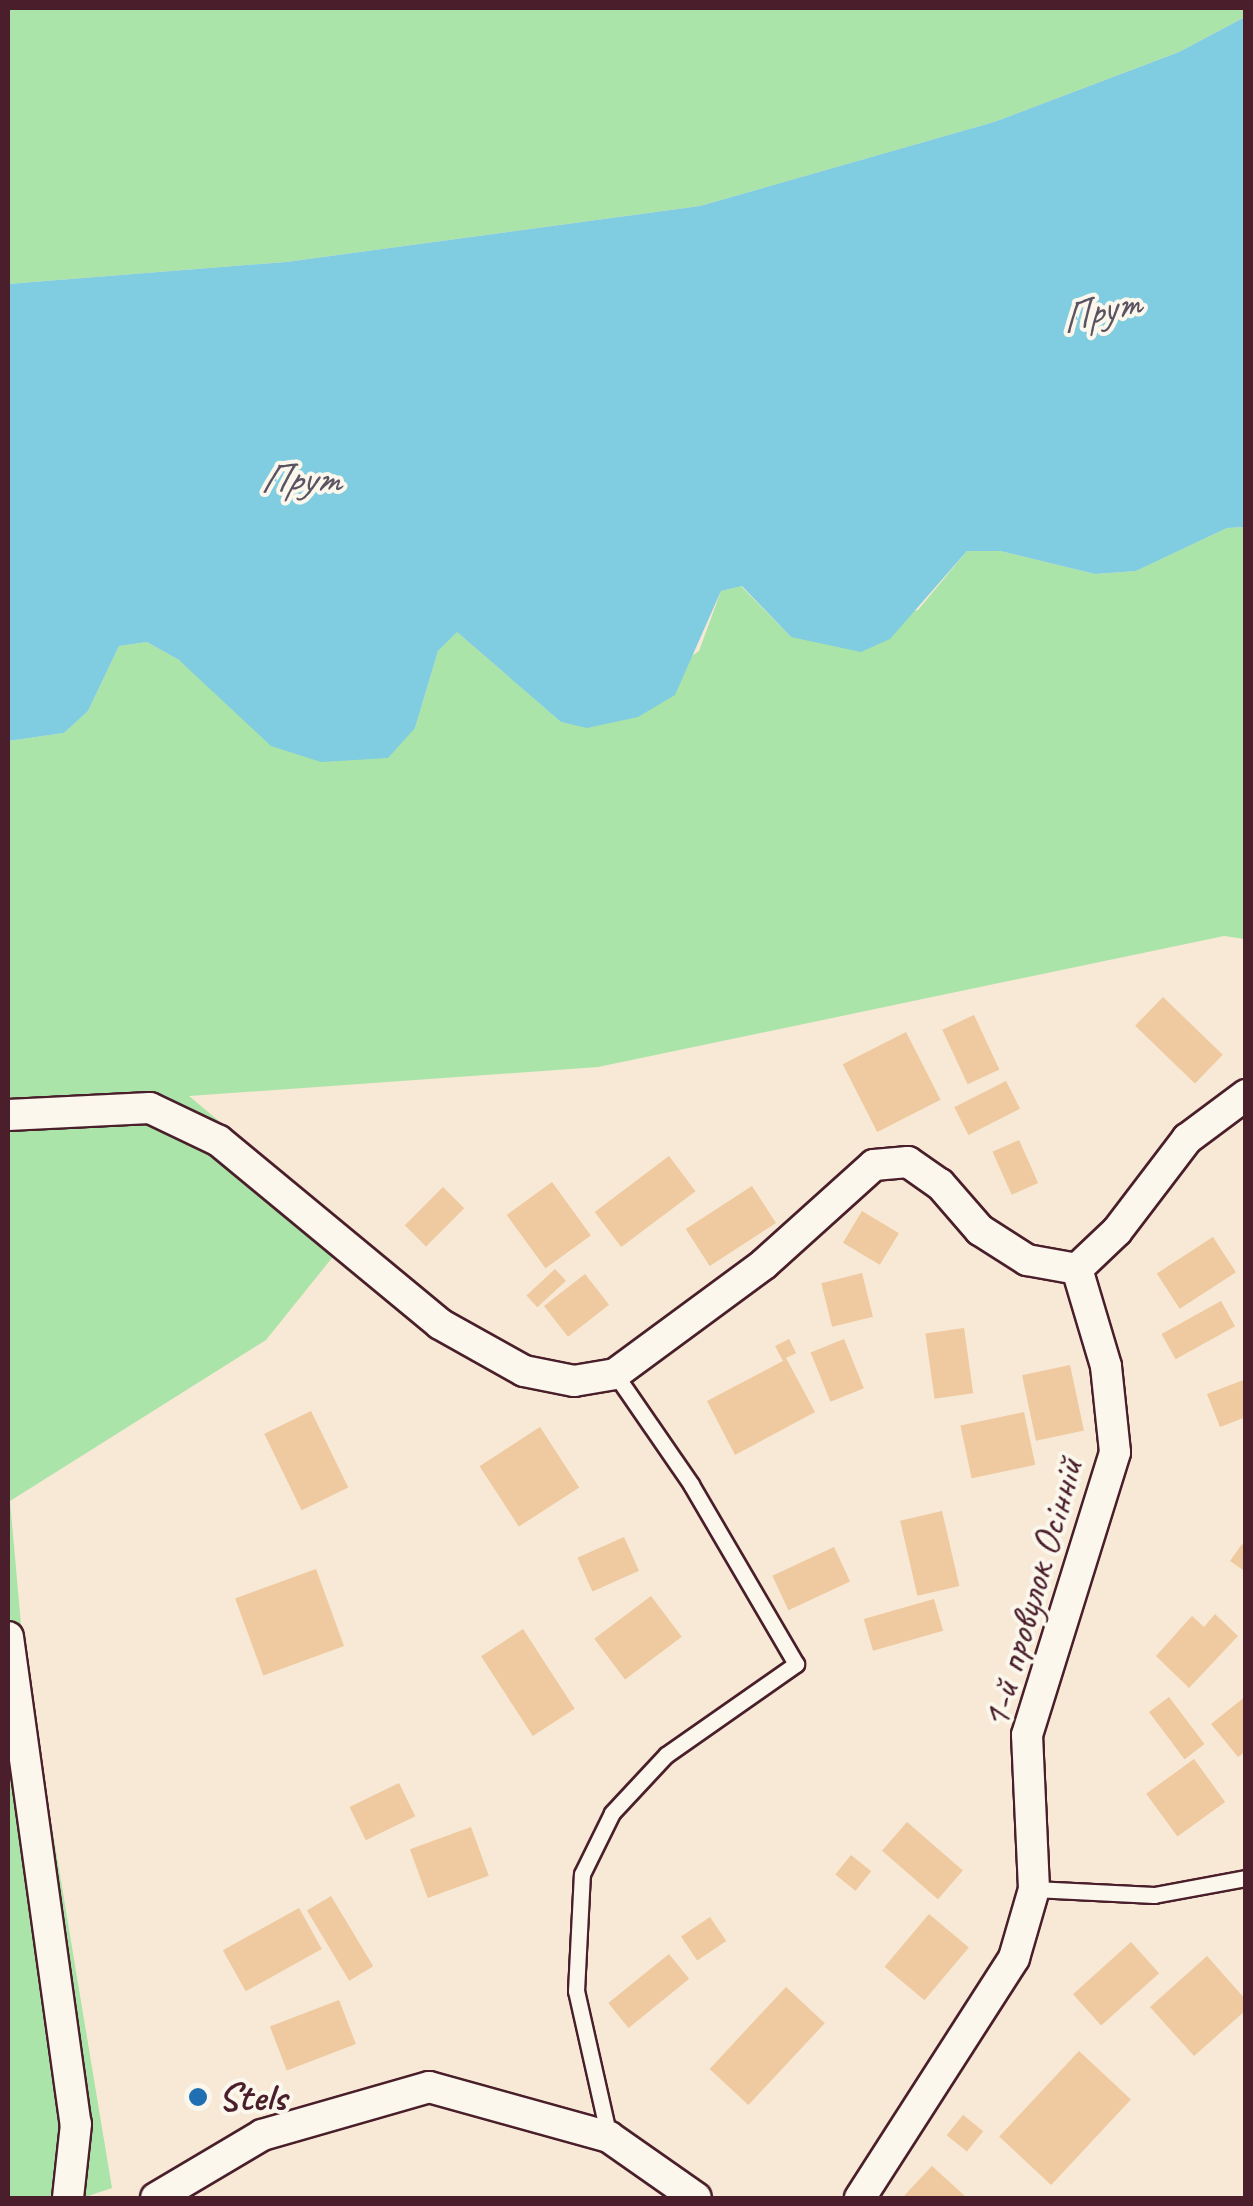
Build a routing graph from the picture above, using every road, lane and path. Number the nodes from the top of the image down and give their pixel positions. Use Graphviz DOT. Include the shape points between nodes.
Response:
graph roads {
  1 [pos="1246,1094"];
  2 [pos="8,1115"];
  3 [pos="1077,1269"];
  4 [pos="615,1374"];
  5 [pos="8,1637"];
  6 [pos="1246,1878"];
  7 [pos="1034,1890"];
  8 [pos="609,2137"];
  9 [pos="68,2198"];
  10 [pos="156,2198"];
  11 [pos="696,2198"];
  12 [pos="860,2198"];
  1 -- 3 [label="street" via="1186,1139 1117,1232"];
  2 -- 4 [label="street" via="150,1108 219,1141 440,1324 524,1370 574,1381"];
  3 -- 4 [label="street" via="1011,1250 908,1162 874,1164 764,1264"];
  3 -- 7 [label="street, 1-й провулок Осінній" via="1106,1366 1115,1452 1027,1735"];
  4 -- 8 [label="lane" via="796,1664 666,1755 612,1813 582,1874 576,1991"];
  5 -- 9 [label="street" via="76,2124"];
  6 -- 7 [label="lane" via="1154,1896"];
  7 -- 12 [label="street, 1-й провулок Осінній" via="1014,1958"];
  8 -- 10 [label="street" via="429,2086 262,2135"];
  8 -- 11 [label="street"];
}
